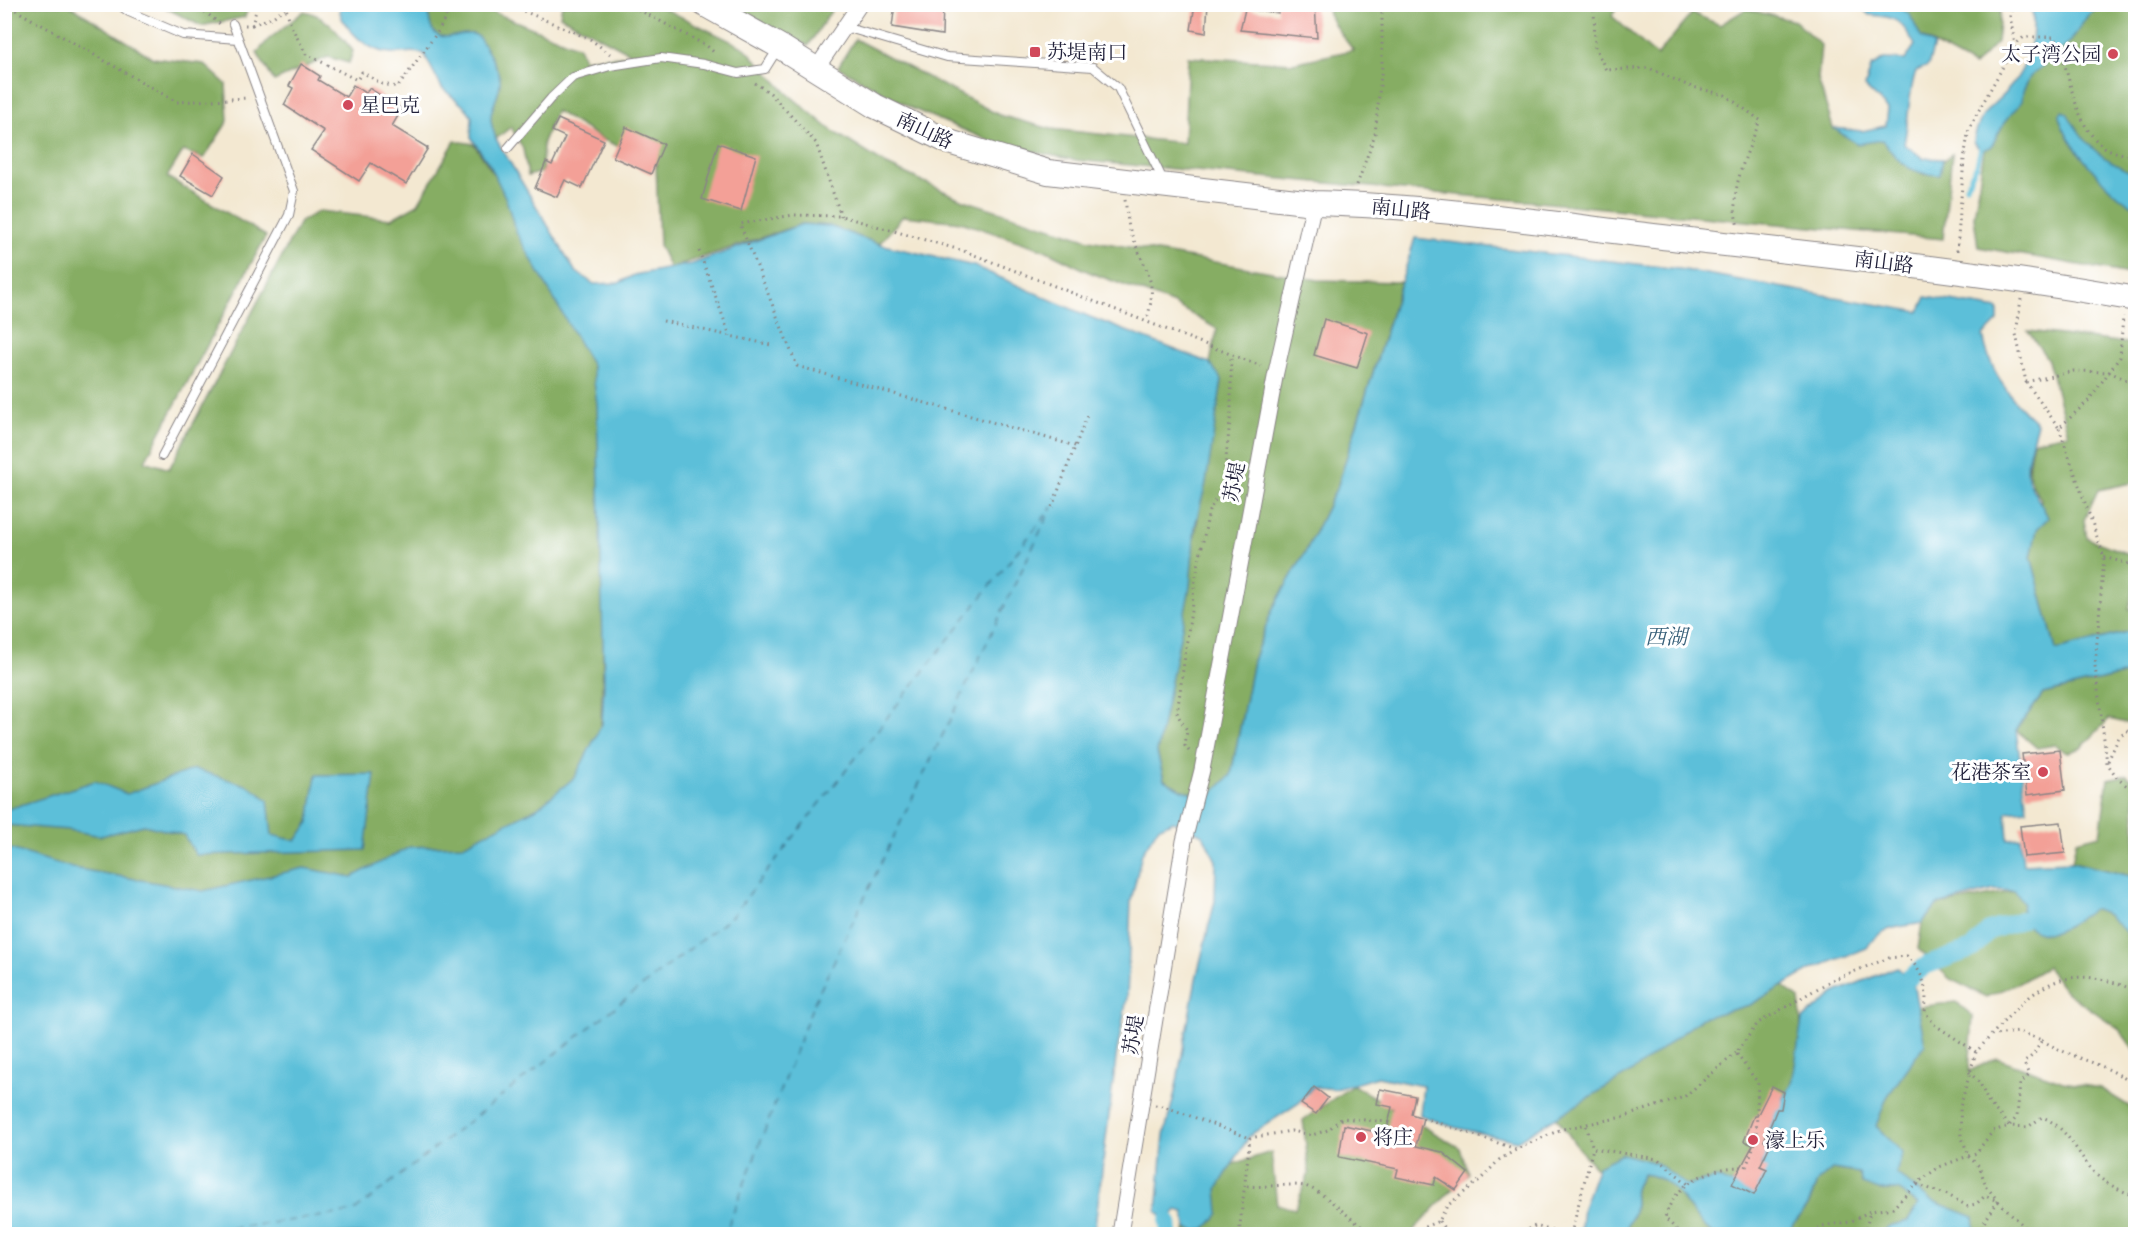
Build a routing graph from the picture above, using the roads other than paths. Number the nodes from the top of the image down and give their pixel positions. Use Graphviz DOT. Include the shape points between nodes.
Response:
graph roads {
  1 [pos="118,4"];
  2 [pos="704,4"];
  3 [pos="860,4"];
  4 [pos="233,24"];
  5 [pos="845,27"];
  6 [pos="238,39"];
  7 [pos="779,46"];
  8 [pos="816,69"];
  9 [pos="508,148"];
  10 [pos="1161,186"];
  11 [pos="1314,203"];
  12 [pos="2130,298"];
  13 [pos="162,456"];
  14 [pos="1120,1234"];
  1 -- 6 [label="lane" via="183,35"];
  2 -- 7 [label="main road, 南山路"];
  3 -- 5 [label="street"];
  4 -- 6 [label="lane"];
  5 -- 8 [label="street"];
  5 -- 10 [label="lane" via="947,57 1093,67 1118,88 1160,174"];
  6 -- 13 [label="lane" via="294,191 289,215"];
  7 -- 8 [label="main road, 南山路"];
  7 -- 9 [label="lane" via="765,69 738,73 661,58 573,77"];
  8 -- 10 [label="main road, 南山路" via="875,106 949,142 1048,172"];
  10 -- 11 [label="main road, 南山路"];
  11 -- 12 [label="main road, 南山路" via="1744,246 2024,279"];
  11 -- 14 [label="street, 苏堤" via="1276,372 1202,770 1184,841"];
}
